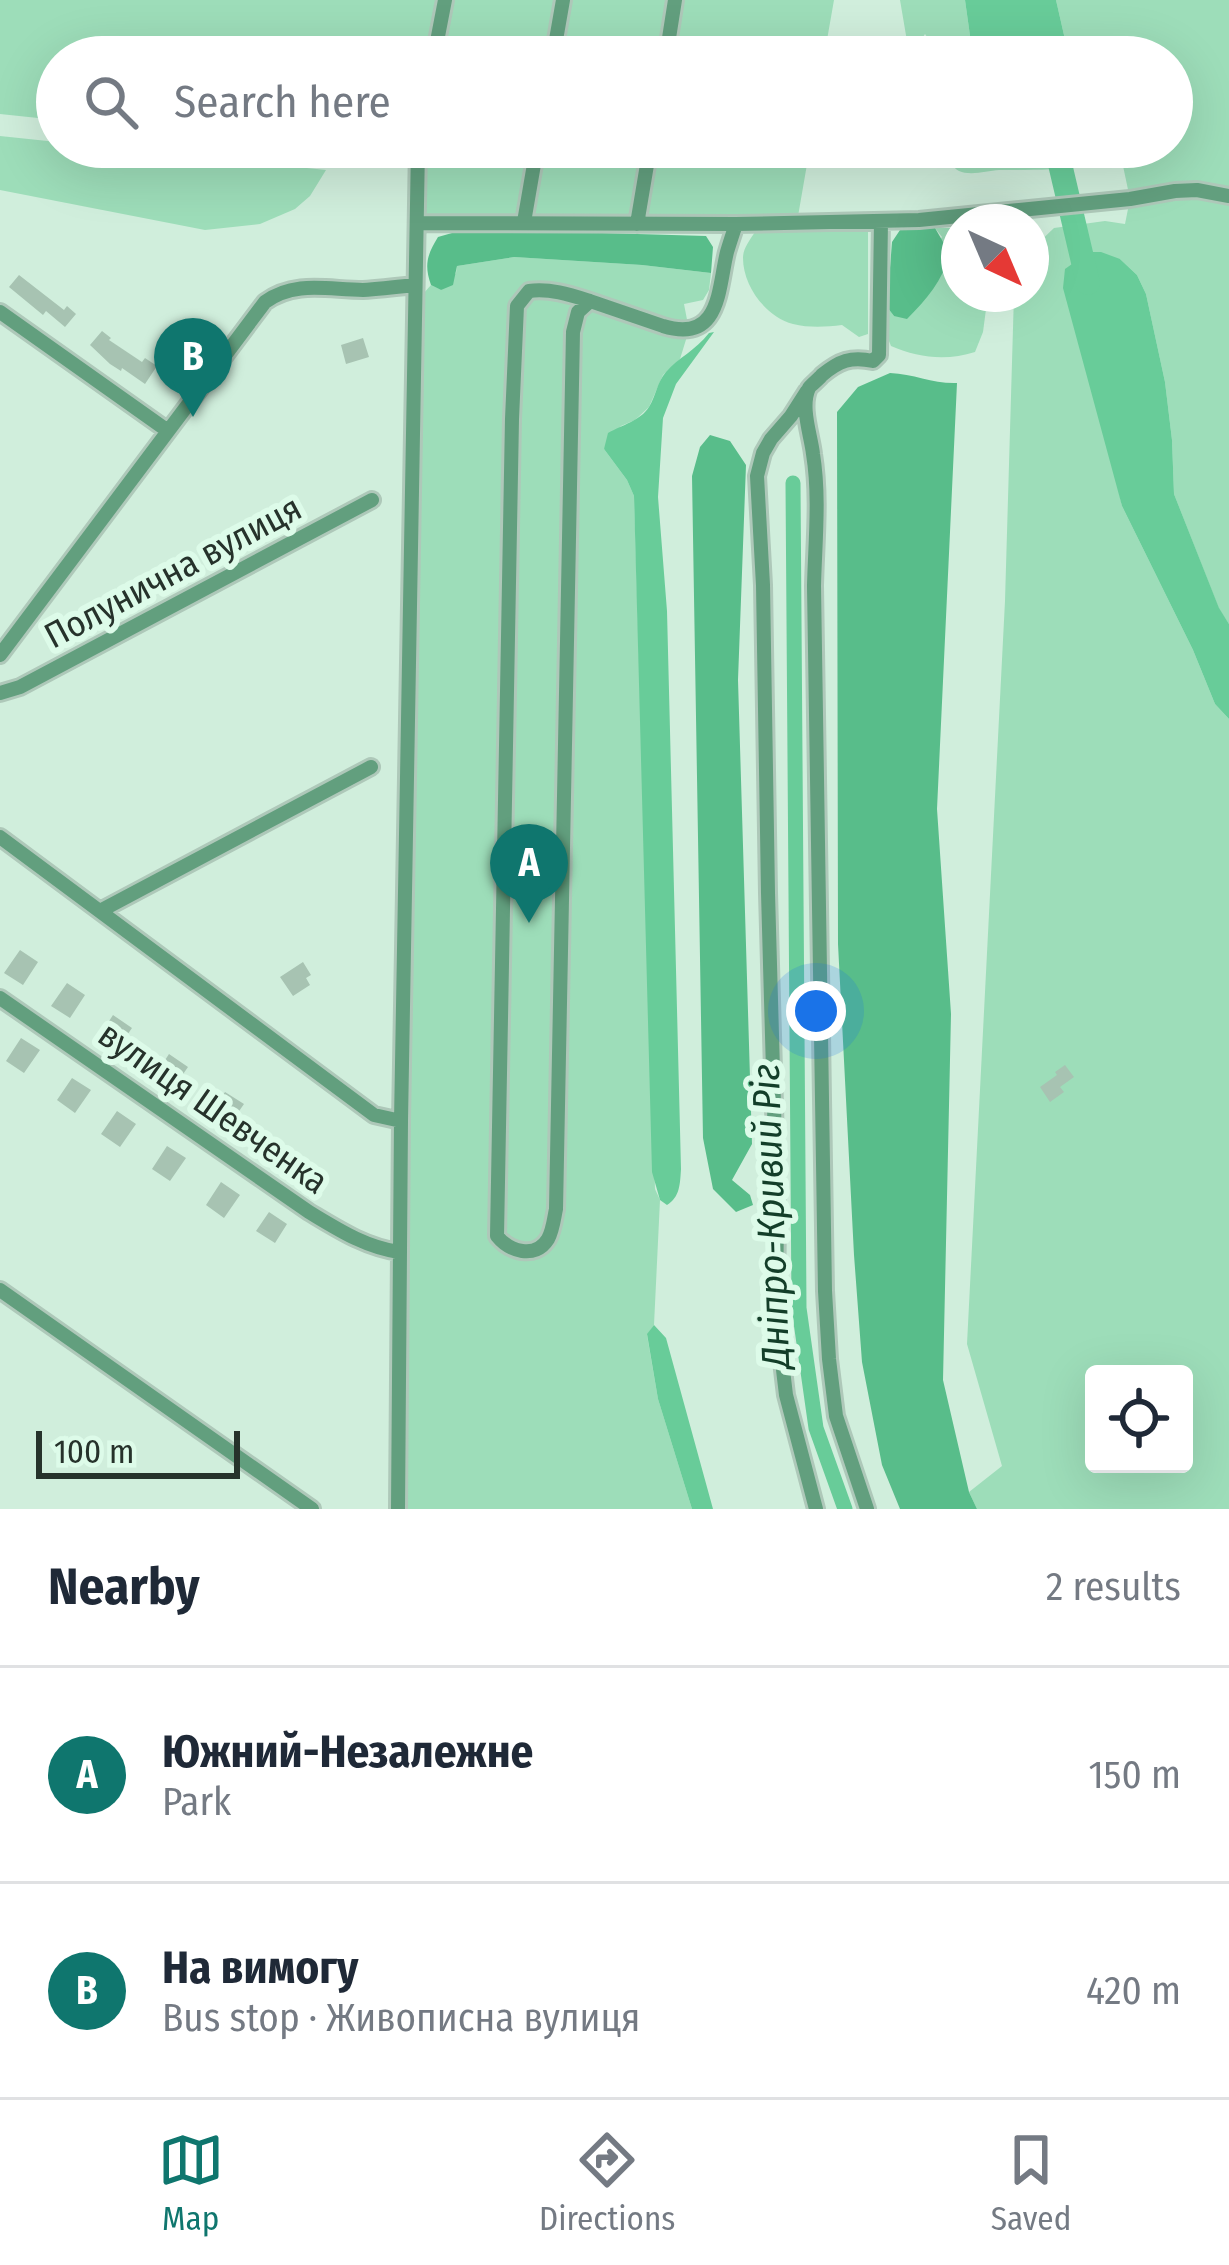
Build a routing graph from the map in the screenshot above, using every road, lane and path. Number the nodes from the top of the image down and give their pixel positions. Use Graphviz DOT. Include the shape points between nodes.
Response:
graph roads {
  1 [pos="445,0"];
  2 [pos="563,0"];
  3 [pos="675,0"];
  4 [pos="438,36"];
  5 [pos="557,36"];
  6 [pos="669,36"];
  7 [pos="418,168"];
  8 [pos="533,168"];
  9 [pos="646,168"];
  10 [pos="1229,196"];
  11 [pos="881,221"];
  12 [pos="524,222"];
  13 [pos="417,223"];
  14 [pos="637,224"];
  15 [pos="736,224"];
  16 [pos="414,285"];
  17 [pos="590,301"];
  18 [pos="0,312"];
  19 [pos="809,387"];
  20 [pos="168,431"];
  21 [pos="372,500"];
  22 [pos="2,648"];
  23 [pos="0,693"];
  24 [pos="370,767"];
  25 [pos="0,837"];
  26 [pos="100,911"];
  27 [pos="0,998"];
  28 [pos="401,1121"];
  29 [pos="399,1252"];
  30 [pos="0,1290"];
  31 [pos="312,1509"];
  32 [pos="398,1509"];
  33 [pos="816,1509"];
  34 [pos="867,1509"];
  1 -- 4 [label="street"];
  2 -- 5 [label="street"];
  3 -- 6 [label="street"];
  7 -- 13 [label="street"];
  8 -- 12 [label="street"];
  9 -- 14 [label="street"];
  10 -- 11 [label="street" via="1197,190"];
  11 -- 15 [label="street"];
  11 -- 19 [label="street" via="879,355 873,362 839,360"];
  12 -- 13 [label="street"];
  12 -- 14 [label="street"];
  13 -- 16 [label="street"];
  14 -- 15 [label="street"];
  15 -- 17 [label="street" via="718,304 689,330"];
  16 -- 20 [label="street" via="304,287 274,296"];
  16 -- 28 [label="street"];
  17 -- 17 [label="street" via="573,332 556,1209 548,1238 529,1252 497,1236 517,306 538,290"];
  18 -- 20 [label="street"];
  19 -- 33 [label="street" via="763,453 757,476 776,1311 786,1395"];
  19 -- 34 [label="street" via="825,1291 836,1416"];
  20 -- 22 [label="street"];
  21 -- 23 [label="street, Полунична вулиця"];
  24 -- 26 [label="street"];
  25 -- 26 [label="street"];
  26 -- 28 [label="street" via="374,1115"];
  27 -- 29 [label="street, вулиця Шевченка" via="309,1212 353,1239"];
  28 -- 29 [label="street"];
  29 -- 32 [label="street"];
  30 -- 31 [label="street"];
}
